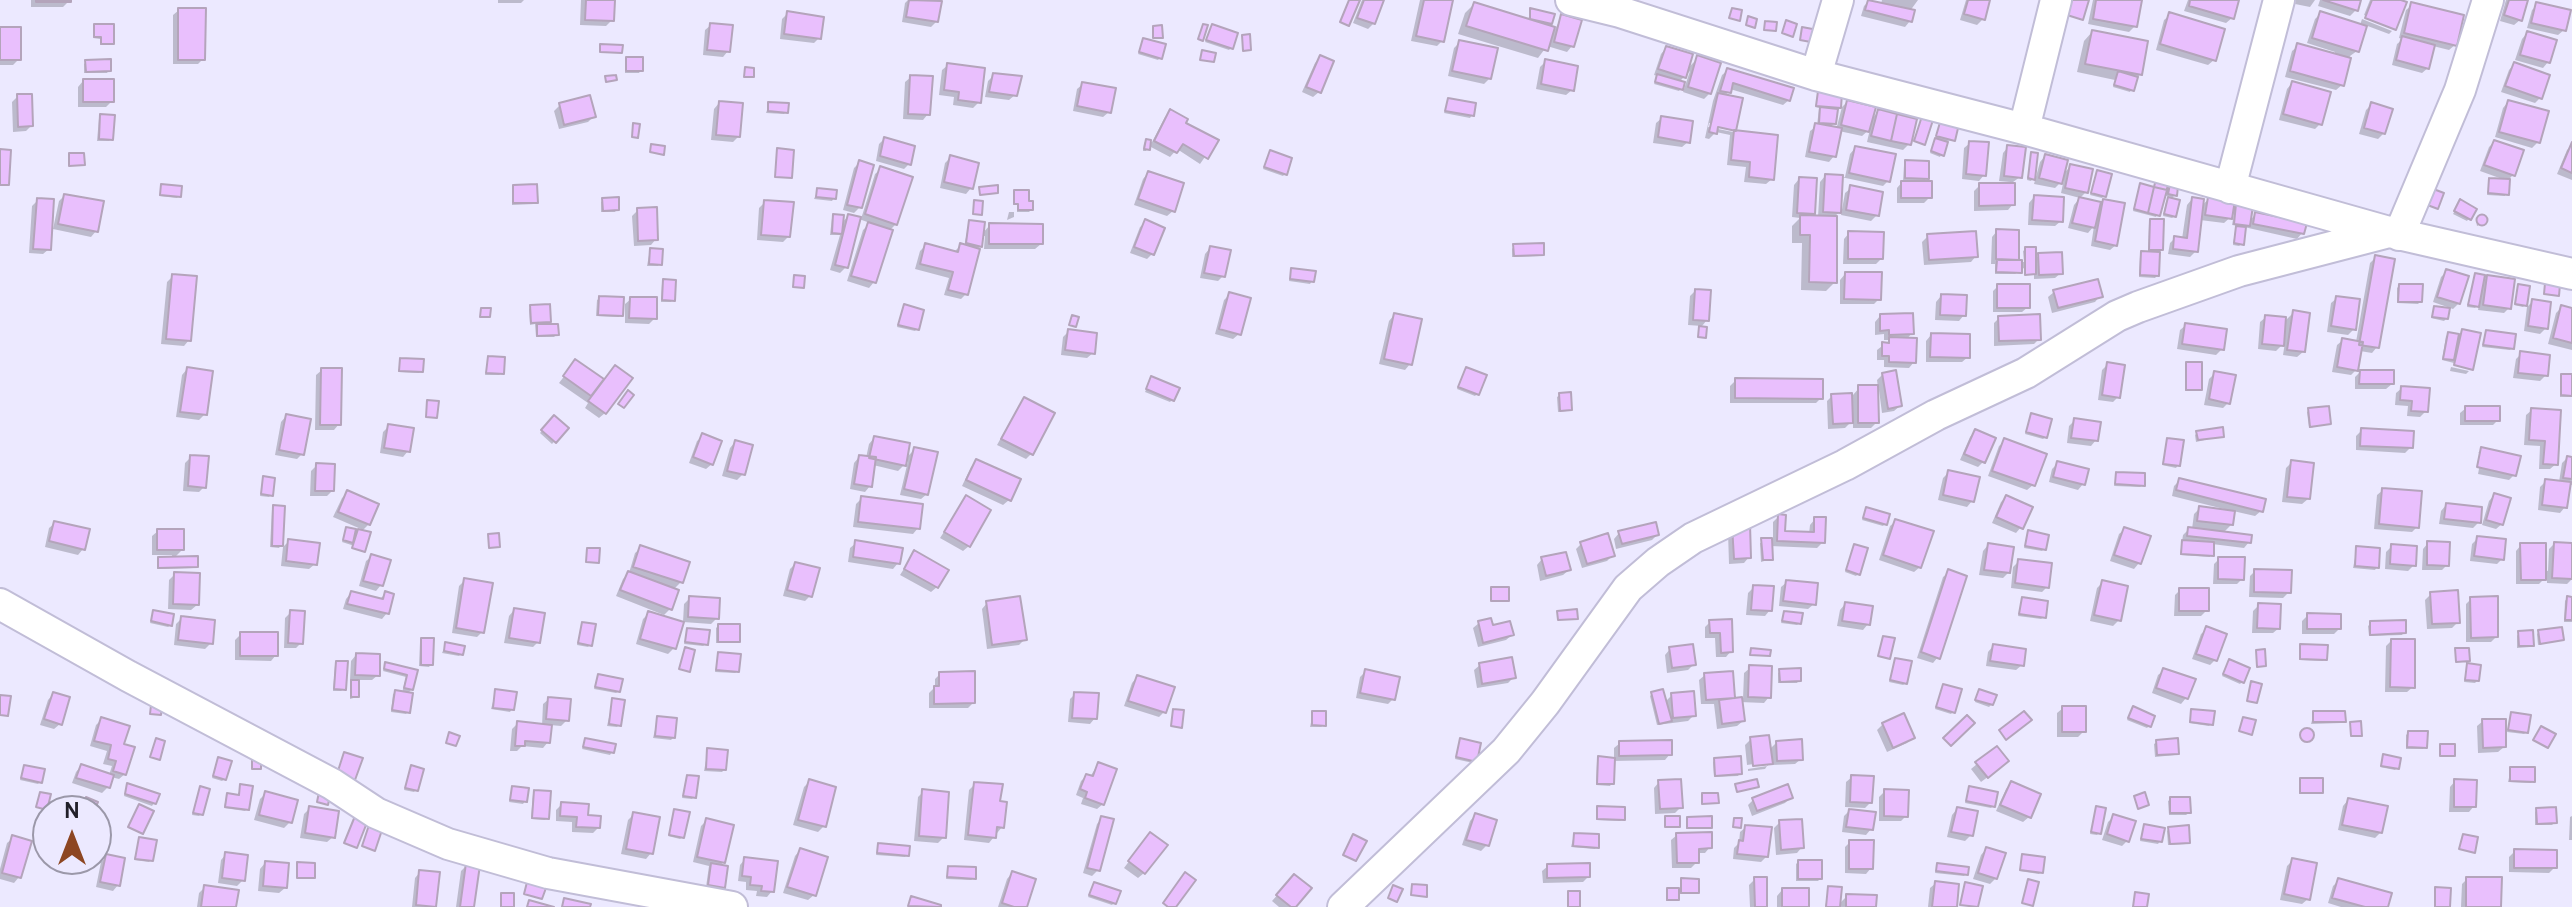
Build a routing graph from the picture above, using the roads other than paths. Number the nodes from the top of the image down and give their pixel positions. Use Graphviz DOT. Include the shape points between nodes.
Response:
graph roads {
  1 [pos="1571,0"];
  2 [pos="1838,0"];
  3 [pos="2056,0"];
  4 [pos="2279,0"];
  5 [pos="2488,0"];
  6 [pos="1622,6"];
  7 [pos="1816,75"];
  8 [pos="2024,129"];
  9 [pos="2230,188"];
  10 [pos="2394,234"];
  11 [pos="2572,274"];
  12 [pos="0,604"];
  13 [pos="732,907"];
  14 [pos="1343,907"];
  1 -- 6 [label="street"];
  2 -- 7 [label="street"];
  3 -- 8 [label="street"];
  4 -- 9 [label="street"];
  5 -- 10 [label="street" via="2460,90"];
  6 -- 7 [label="street"];
  7 -- 8 [label="street"];
  8 -- 9 [label="street"];
  9 -- 10 [label="street"];
  10 -- 11 [label="street"];
  10 -- 14 [label="street" via="2239,271 2127,312 2026,373 1693,538 1628,588 1506,751"];
  12 -- 13 [label="street" via="376,813 448,844 548,873"];
}
